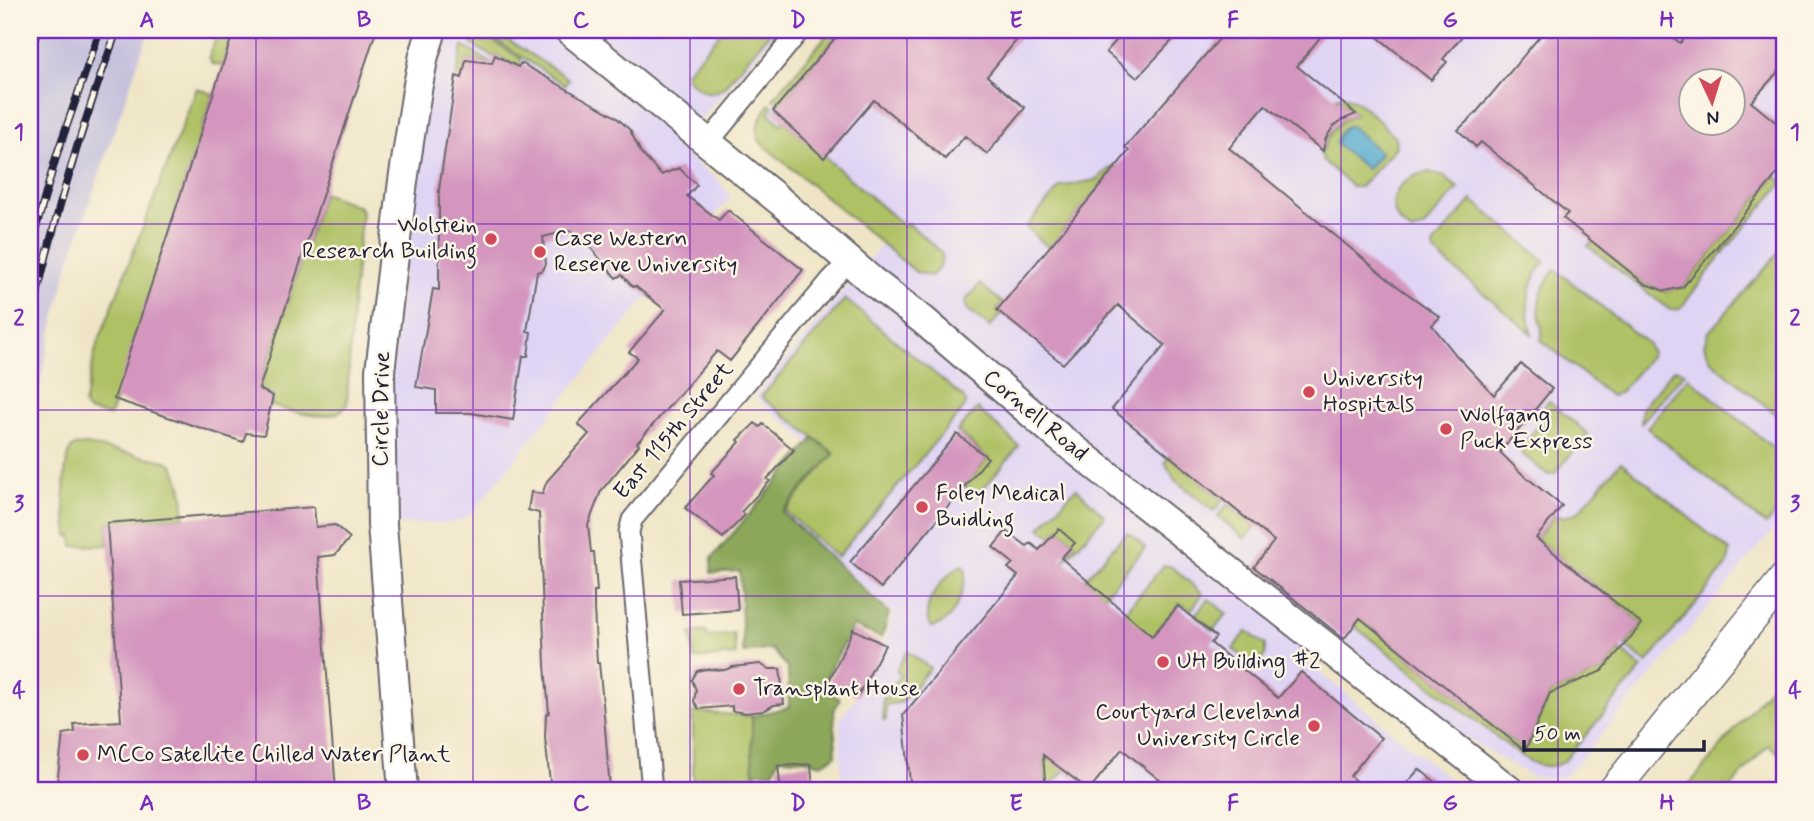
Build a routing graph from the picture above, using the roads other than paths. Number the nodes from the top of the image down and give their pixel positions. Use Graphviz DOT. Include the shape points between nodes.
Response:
graph roads {
  1 [pos="432,30"];
  2 [pos="569,30"];
  3 [pos="800,30"];
  4 [pos="708,143"];
  5 [pos="849,261"];
  6 [pos="1784,579"];
  7 [pos="403,791"];
  8 [pos="652,791"];
  9 [pos="1510,791"];
  10 [pos="1613,791"];
  1 -- 7 [label="street, Circle Drive" via="416,90 380,371 382,525"];
  2 -- 4 [label="street, Cornell Road"];
  3 -- 4 [label="street"];
  4 -- 5 [label="street, Cornell Road"];
  5 -- 8 [label="street, East 115th Street" via="632,520 629,532"];
  5 -- 9 [label="street, Cornell Road" via="1059,438"];
  6 -- 10 [label="main road"];
}
